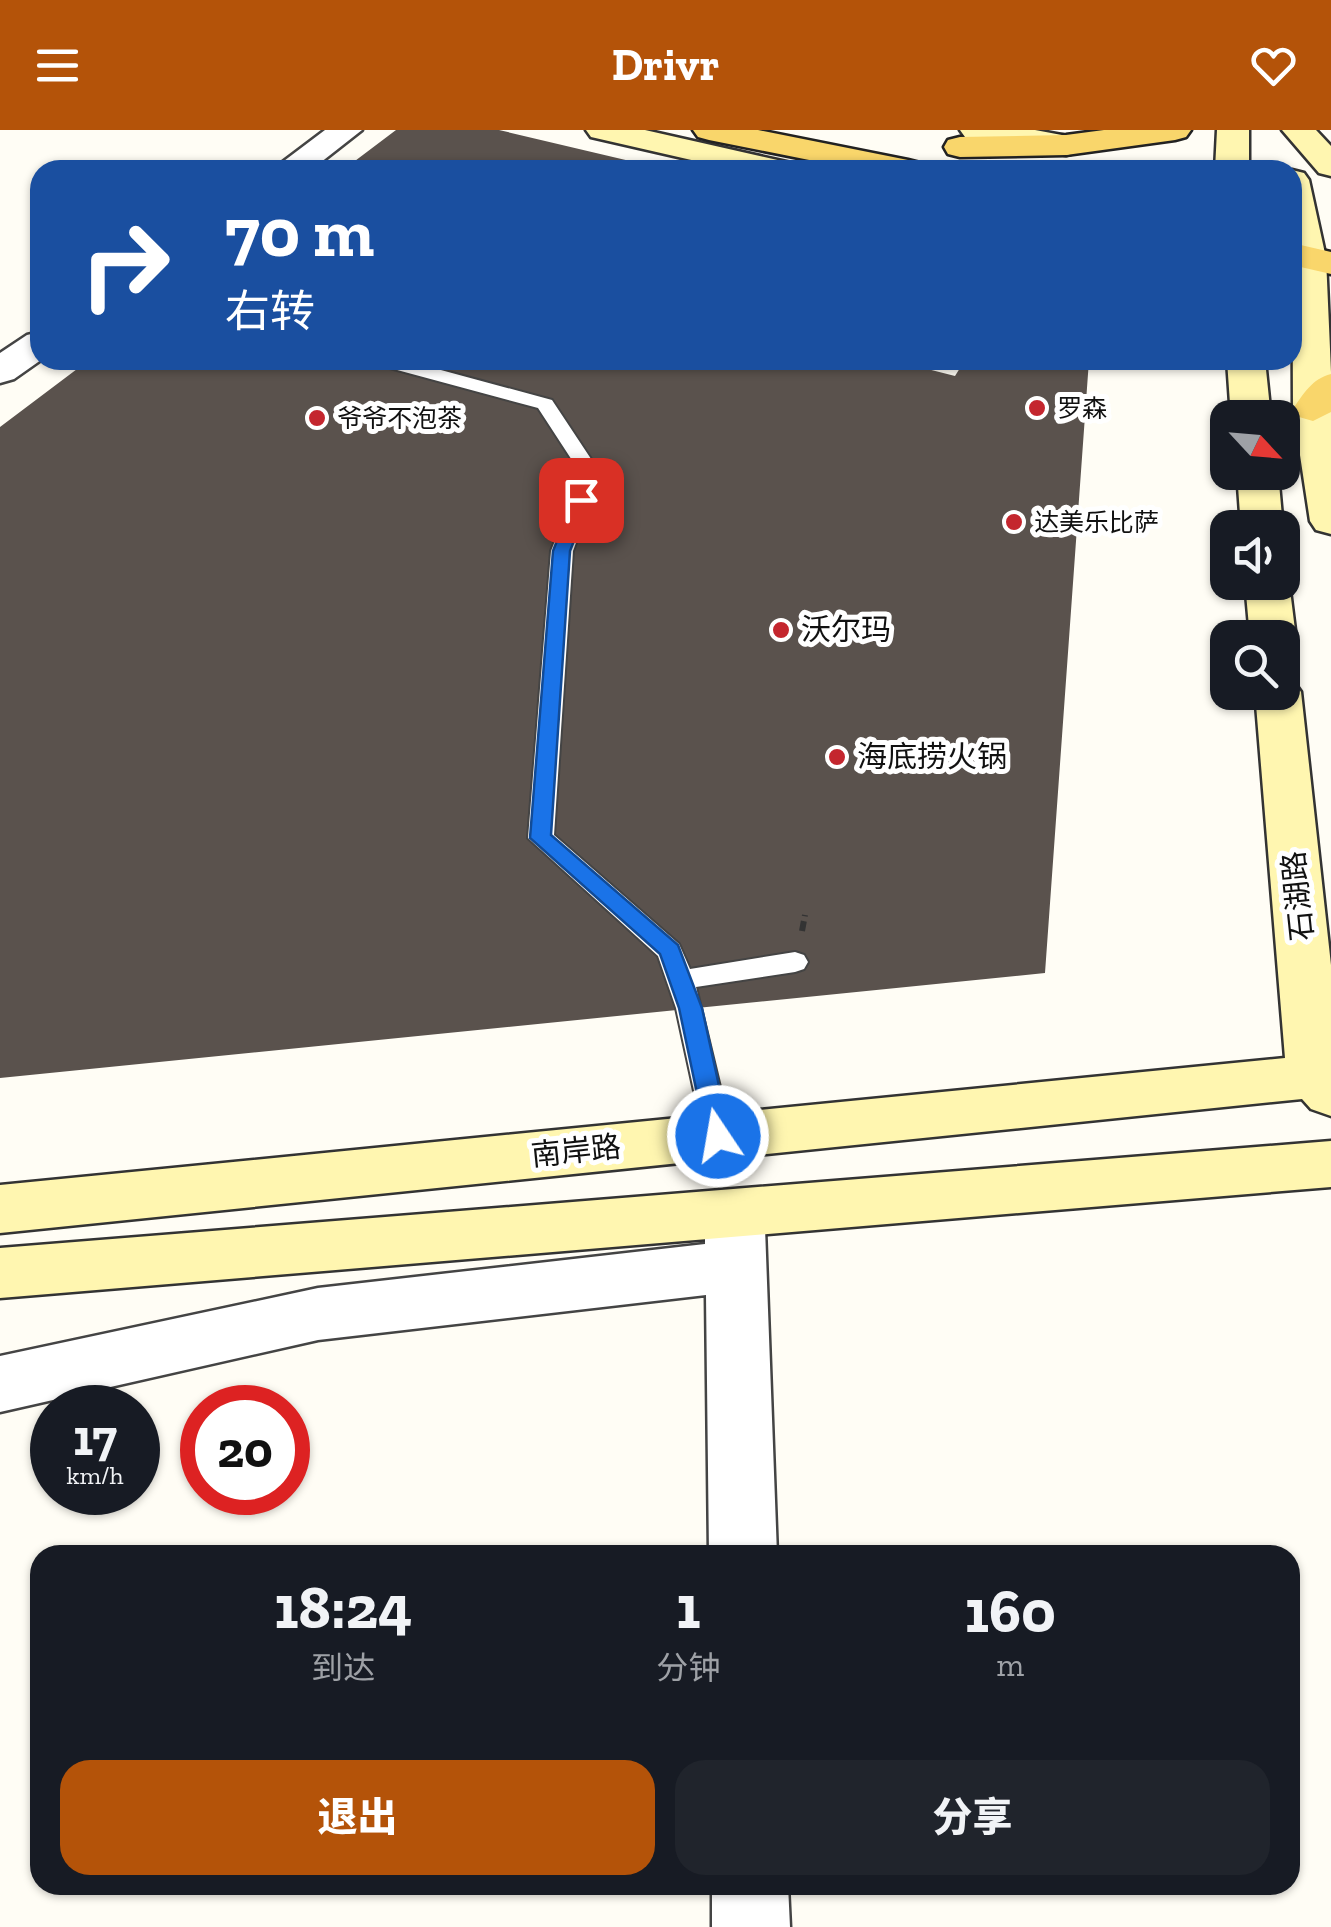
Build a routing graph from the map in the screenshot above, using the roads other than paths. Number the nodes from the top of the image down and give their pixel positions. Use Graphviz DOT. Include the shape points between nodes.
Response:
graph roads {
  1 [pos="346,130"];
  2 [pos="602,130"];
  3 [pos="709,130"];
  4 [pos="1174,130"];
  5 [pos="1233,130"];
  6 [pos="1286,130"];
  7 [pos="1298,130"];
  8 [pos="959,147"];
  9 [pos="1065,158"];
  10 [pos="303,160"];
  11 [pos="758,160"];
  12 [pos="761,160"];
  13 [pos="1232,160"];
  14 [pos="1290,160"];
  15 [pos="1331,166"];
  16 [pos="1302,218"];
  17 [pos="1309,244"];
  18 [pos="30,350"];
  19 [pos="419,370"];
  20 [pos="0,371"];
  21 [pos="1322,397"];
  22 [pos="1331,521"];
  23 [pos="1280,710"];
  24 [pos="795,962"];
  25 [pos="681,980"];
  26 [pos="1326,1082"];
  27 [pos="718,1136"];
  28 [pos="1331,1164"];
  29 [pos="0,1208"];
  30 [pos="736,1239"];
  31 [pos="0,1274"];
  32 [pos="0,1384"];
  33 [pos="743,1545"];
  34 [pos="750,1895"];
  35 [pos="751,1927"];
  1 -- 10 [label="street"];
  2 -- 11 [label="main road"];
  3 -- 12 [label="main road"];
  4 -- 9 [label="main road"];
  5 -- 13 [label="main road"];
  6 -- 14 [label="main road"];
  7 -- 15 [label="main road"];
  8 -- 9 [label="main road"];
  16 -- 17 [label="main road"];
  17 -- 21 [label="main road"];
  18 -- 20 [label="street"];
  19 -- 25 [label="lane" via="545,404 591,474 562,551 540,838 670,950"];
  21 -- 22 [label="main road"];
  23 -- 26 [label="main road, 石湖路"];
  24 -- 25 [label="lane"];
  25 -- 27 [label="lane"];
  26 -- 27 [label="main road, 南岸路"];
  27 -- 29 [label="main road, 南岸路"];
  28 -- 30 [label="main road"];
  30 -- 31 [label="main road"];
  30 -- 32 [label="street" via="318,1314"];
  30 -- 33 [label="street"];
  34 -- 35 [label="street"];
}
